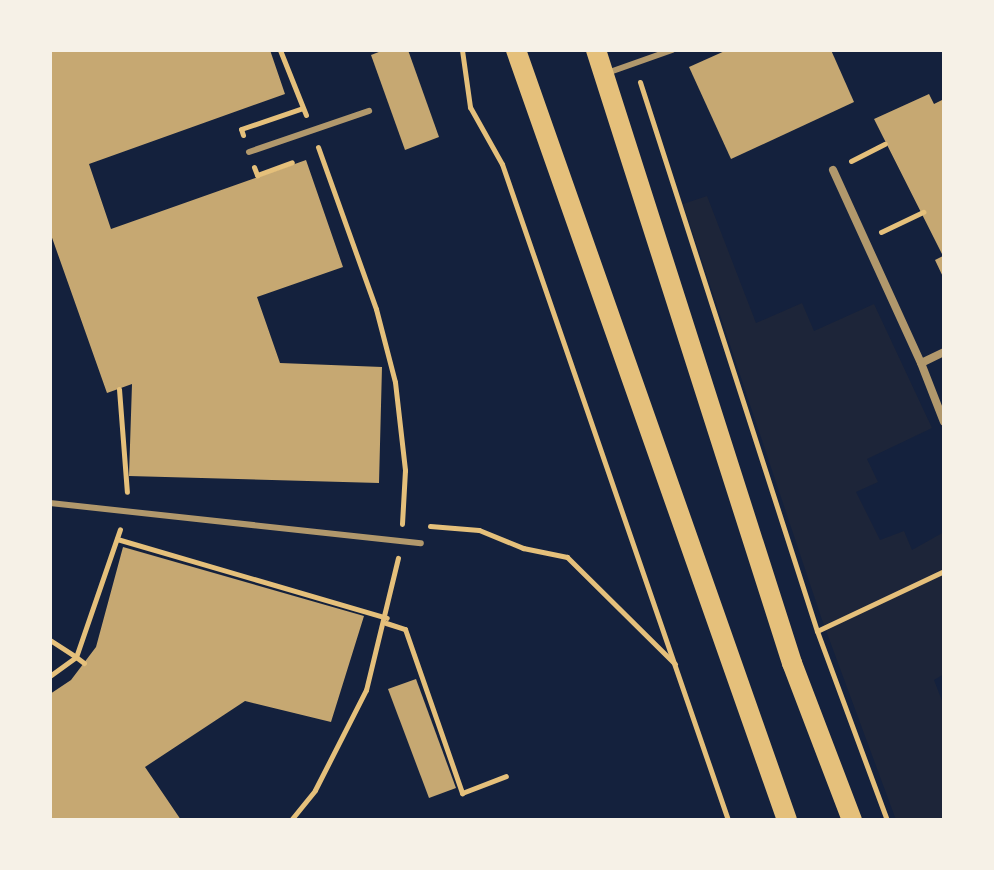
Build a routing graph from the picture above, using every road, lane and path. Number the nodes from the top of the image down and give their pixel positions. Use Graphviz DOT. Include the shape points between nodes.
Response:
graph roads {
  1 [pos="280,50"];
  2 [pos="462,50"];
  3 [pos="516,50"];
  4 [pos="596,50"];
  5 [pos="672,50"];
  6 [pos="634,64"];
  7 [pos="604,74"];
  8 [pos="369,111"];
  9 [pos="312,130"];
  10 [pos="885,144"];
  11 [pos="249,152"];
  12 [pos="833,170"];
  13 [pos="923,212"];
  14 [pos="865,239"];
  15 [pos="944,352"];
  16 [pos="921,363"];
  17 [pos="944,422"];
  18 [pos="50,503"];
  19 [pos="117,539"];
  20 [pos="401,541"];
  21 [pos="421,543"];
  22 [pos="523,548"];
  23 [pos="944,571"];
  24 [pos="386,621"];
  25 [pos="817,631"];
  26 [pos="50,640"];
  27 [pos="678,668"];
  28 [pos="50,676"];
  29 [pos="506,776"];
  30 [pos="291,820"];
  31 [pos="728,820"];
  32 [pos="787,820"];
  33 [pos="852,820"];
  34 [pos="887,820"];
  1 -- 9 [label="path"];
  2 -- 27 [label="path" via="470,107 502,164"];
  3 -- 32 [label="main road"];
  4 -- 7 [label="main road"];
  5 -- 6 [label="lane"];
  6 -- 7 [label="lane"];
  6 -- 25 [label="path"];
  7 -- 33 [label="main road" via="792,663"];
  8 -- 9 [label="lane"];
  9 -- 11 [label="lane"];
  9 -- 20 [label="path" via="376,309 395,382 405,470"];
  10 -- 12 [label="path"];
  12 -- 14 [label="street"];
  13 -- 14 [label="path"];
  14 -- 16 [label="street"];
  15 -- 16 [label="street"];
  16 -- 17 [label="street"];
  18 -- 20 [label="lane"];
  19 -- 24 [label="path"];
  20 -- 21 [label="lane"];
  20 -- 24 [label="path"];
  22 -- 27 [label="path" via="567,557 637,621"];
  23 -- 25 [label="path"];
  24 -- 29 [label="path" via="405,629 462,793"];
  24 -- 30 [label="path" via="366,690 315,790"];
  25 -- 34 [label="path"];
  26 -- 28 [label="path" via="76,657"];
  27 -- 31 [label="path"];
}
